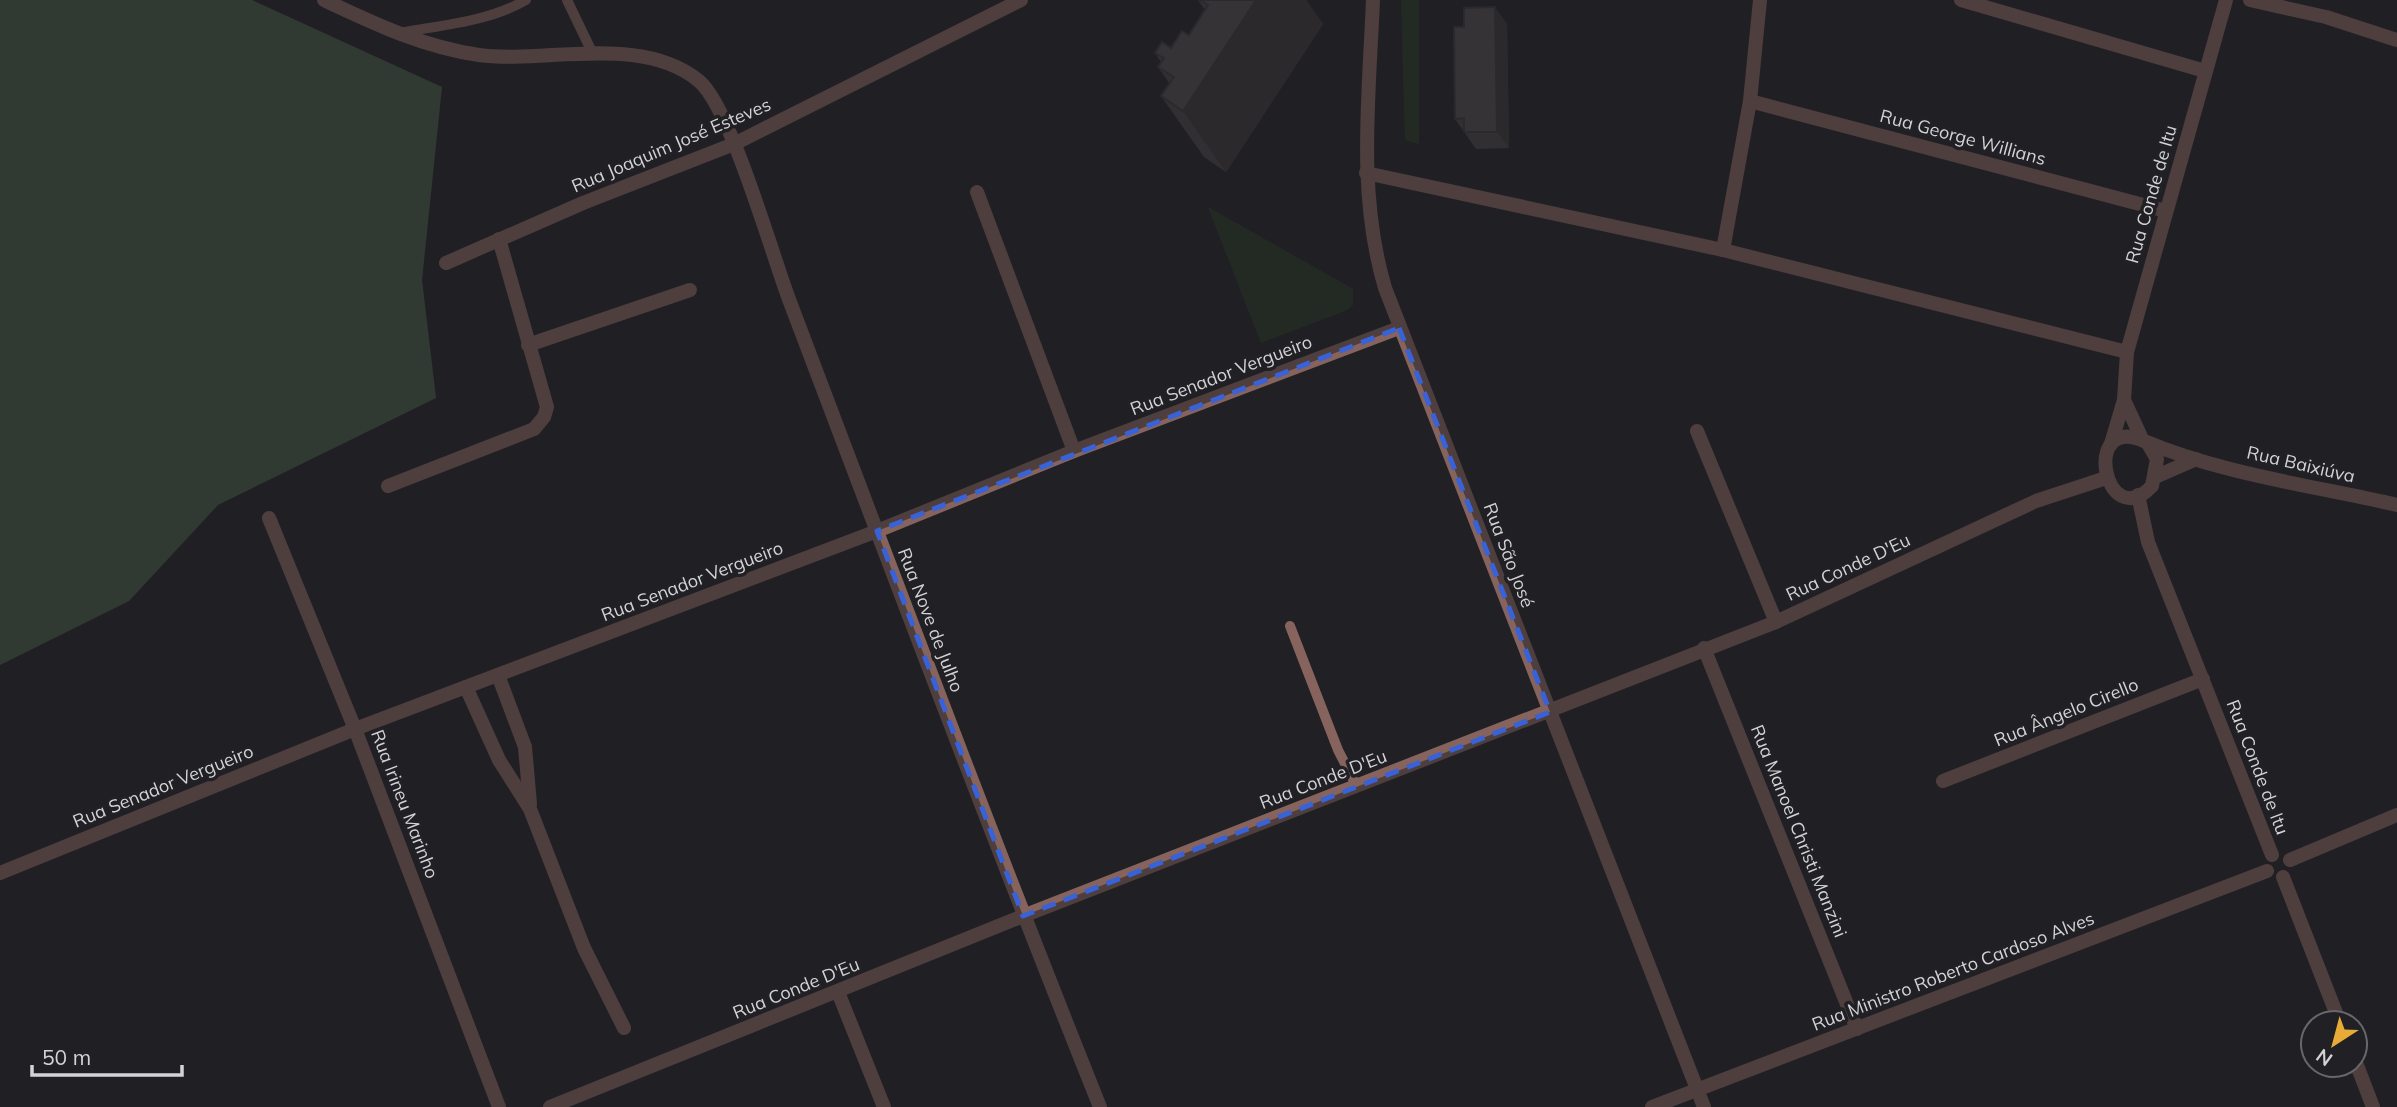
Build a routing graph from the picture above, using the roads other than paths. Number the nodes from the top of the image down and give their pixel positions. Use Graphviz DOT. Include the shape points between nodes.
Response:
graph roads {
  1 [pos="324,0"];
  2 [pos="526,0"];
  3 [pos="567,0"];
  4 [pos="1021,0"];
  5 [pos="1373,0"];
  6 [pos="1760,0"];
  7 [pos="1961,0"];
  8 [pos="2225,0"];
  9 [pos="2250,0"];
  10 [pos="1989,3"];
  11 [pos="395,33"];
  12 [pos="2397,40"];
  13 [pos="593,52"];
  14 [pos="2206,71"];
  15 [pos="1750,101"];
  16 [pos="734,144"];
  17 [pos="1366,173"];
  18 [pos="977,192"];
  19 [pos="2166,211"];
  20 [pos="499,239"];
  21 [pos="1723,250"];
  22 [pos="446,263"];
  23 [pos="690,290"];
  24 [pos="1399,328"];
  25 [pos="528,345"];
  26 [pos="2127,352"];
  27 [pos="2124,400"];
  28 [pos="1697,431"];
  29 [pos="2144,441"];
  30 [pos="2111,444"];
  31 [pos="1074,451"];
  32 [pos="2196,459"];
  33 [pos="2155,477"];
  34 [pos="2106,478"];
  35 [pos="388,486"];
  36 [pos="2138,495"];
  37 [pos="2397,498"];
  38 [pos="2397,505"];
  39 [pos="269,518"];
  40 [pos="877,531"];
  41 [pos="1776,622"];
  42 [pos="1290,626"];
  43 [pos="1704,649"];
  44 [pos="498,675"];
  45 [pos="2203,679"];
  46 [pos="466,687"];
  47 [pos="1550,712"];
  48 [pos="355,729"];
  49 [pos="1943,781"];
  50 [pos="1357,787"];
  51 [pos="530,809"];
  52 [pos="2397,815"];
  53 [pos="2272,855"];
  54 [pos="2290,860"];
  55 [pos="2267,871"];
  56 [pos="0,873"];
  57 [pos="2283,877"];
  58 [pos="1023,916"];
  59 [pos="838,992"];
  60 [pos="2335,1009"];
  61 [pos="624,1028"];
  62 [pos="1857,1029"];
  63 [pos="2362,1079"];
  64 [pos="1697,1089"];
  65 [pos="499,1107"];
  66 [pos="550,1107"];
  67 [pos="884,1107"];
  68 [pos="1100,1107"];
  69 [pos="1652,1107"];
  70 [pos="1704,1107"];
  71 [pos="2373,1107"];
  1 -- 11 [label="street, Rua Nove de Julho"];
  2 -- 11 [label="lane" via="478,18"];
  3 -- 13 [label="lane"];
  4 -- 16 [label="street, Rua Joaquim José Esteves"];
  5 -- 17 [label="street, Rua São José"];
  6 -- 15 [label="street"];
  7 -- 10 [label="street"];
  8 -- 14 [label="street, Rua Conde de Itu"];
  9 -- 12 [label="street" via="2326,17"];
  10 -- 14 [label="street"];
  11 -- 13 [label="street, Rua Nove de Julho" via="483,56"];
  13 -- 16 [label="street, Rua Nove de Julho" via="628,55 689,74 711,95"];
  14 -- 19 [label="street, Rua Conde de Itu"];
  15 -- 19 [label="street, Rua George Willians"];
  15 -- 21 [label="street"];
  16 -- 20 [label="street, Rua Joaquim José Esteves"];
  16 -- 40 [label="street, Rua Nove de Julho"];
  17 -- 21 [label="street"];
  17 -- 24 [label="street, Rua São José" via="1369,226"];
  18 -- 31 [label="street"];
  19 -- 26 [label="street, Rua Conde de Itu"];
  20 -- 22 [label="street, Rua Joaquim José Esteves"];
  20 -- 25 [label="street"];
  21 -- 26 [label="street"];
  23 -- 25 [label="street"];
  24 -- 31 [label="street, Rua Senador Vergueiro"];
  24 -- 47 [label="street, Rua São José"];
  25 -- 35 [label="street" via="547,408 540,424"];
  26 -- 27 [label="street, Rua Conde de Itu"];
  27 -- 29 [label="street, Rua Conde de Itu"];
  27 -- 30 [label="street, Rua Conde de Itu"];
  28 -- 41 [label="street"];
  29 -- 30 [label="street" via="2126,438"];
  29 -- 32 [label="street"];
  29 -- 33 [label="street" via="2157,459"];
  30 -- 34 [label="street" via="2105,458"];
  31 -- 40 [label="street, Rua Senador Vergueiro"];
  32 -- 33 [label="street"];
  32 -- 38 [label="street, Rua Baixiúva"];
  33 -- 36 [label="street" via="2152,486"];
  34 -- 36 [label="street" via="2114,491"];
  34 -- 41 [label="street, Rua Conde D'Eu" via="2036,501"];
  36 -- 45 [label="street, Rua Conde de Itu" via="2148,542"];
  37 -- 38 [label="street"];
  39 -- 48 [label="street, Rua Irineu Marinho"];
  40 -- 44 [label="street, Rua Senador Vergueiro"];
  40 -- 58 [label="street, Rua Nove de Julho"];
  41 -- 43 [label="street, Rua Conde D'Eu"];
  42 -- 50 [label="lane"];
  43 -- 47 [label="street, Rua Conde D'Eu"];
  43 -- 62 [label="street, Rua Manoel Christi Manzini"];
  44 -- 46 [label="street, Rua Senador Vergueiro"];
  44 -- 51 [label="street" via="525,747"];
  45 -- 49 [label="street, Rua Ângelo Cirello"];
  45 -- 53 [label="street, Rua Conde de Itu"];
  46 -- 48 [label="street, Rua Senador Vergueiro"];
  46 -- 51 [label="street" via="499,760"];
  47 -- 50 [label="street, Rua Conde D'Eu"];
  47 -- 64 [label="street, Rua São José"];
  48 -- 56 [label="street, Rua Senador Vergueiro"];
  48 -- 65 [label="street, Rua Irineu Marinho"];
  50 -- 58 [label="street, Rua Conde D'Eu"];
  51 -- 61 [label="street" via="584,948"];
  52 -- 54 [label="street"];
  53 -- 54 [label="street" via="2282,853"];
  53 -- 55 [label="street"];
  54 -- 57 [label="street" via="2290,870"];
  55 -- 57 [label="street" via="2275,878"];
  55 -- 62 [label="street, Rua Ministro Roberto Cardoso Alves"];
  57 -- 60 [label="street"];
  58 -- 59 [label="street, Rua Conde D'Eu"];
  58 -- 68 [label="street, Rua Nove de Julho"];
  59 -- 66 [label="street, Rua Conde D'Eu"];
  59 -- 67 [label="street"];
  62 -- 64 [label="street, Rua Ministro Roberto Cardoso Alves"];
  63 -- 71 [label="street"];
  64 -- 69 [label="street, Rua Ministro Roberto Cardoso Alves"];
  64 -- 70 [label="street, Rua São José"];
}
